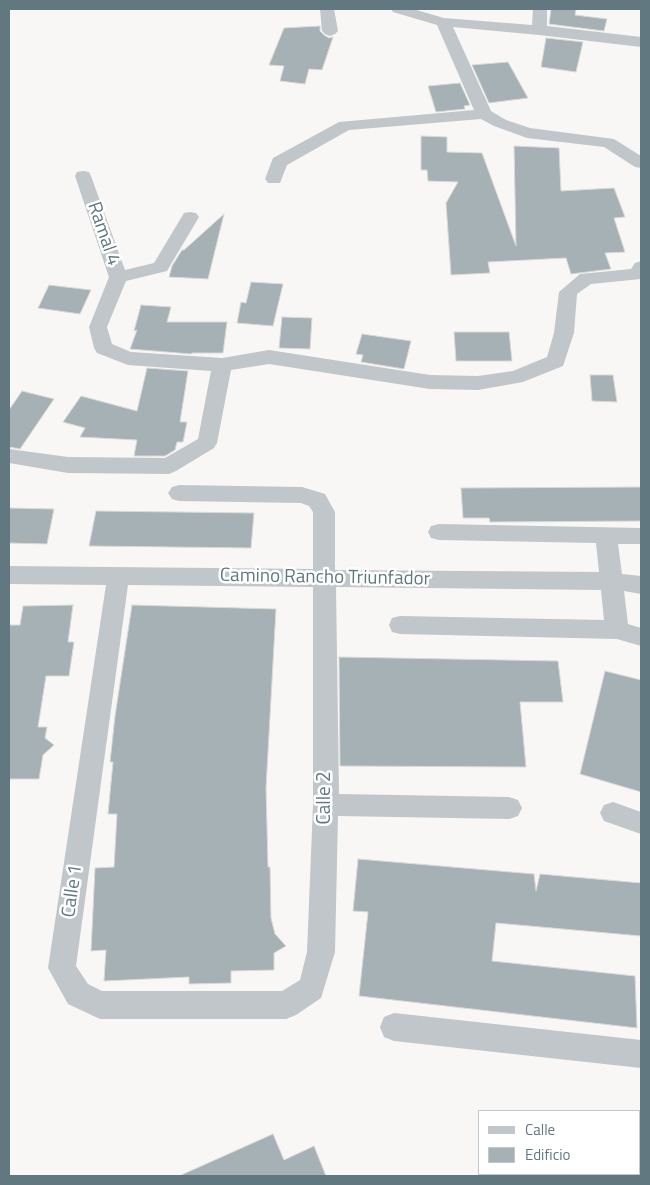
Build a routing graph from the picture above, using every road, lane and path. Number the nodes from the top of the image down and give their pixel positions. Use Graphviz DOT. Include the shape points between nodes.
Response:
graph roads {
  1 [pos="328,9"];
  2 [pos="398,9"];
  3 [pos="540,9"];
  4 [pos="443,22"];
  5 [pos="539,30"];
  6 [pos="330,31"];
  7 [pos="641,42"];
  8 [pos="484,114"];
  9 [pos="641,163"];
  10 [pos="83,176"];
  11 [pos="274,179"];
  12 [pos="190,217"];
  13 [pos="640,272"];
  14 [pos="118,277"];
  15 [pos="222,366"];
  16 [pos="9,456"];
  17 [pos="179,493"];
  18 [pos="439,532"];
  19 [pos="606,535"];
  20 [pos="641,536"];
  21 [pos="9,576"];
  22 [pos="118,576"];
  23 [pos="323,578"];
  24 [pos="612,581"];
  25 [pos="641,585"];
  26 [pos="400,625"];
  27 [pos="618,630"];
  28 [pos="641,637"];
  29 [pos="326,805"];
  30 [pos="509,808"];
  31 [pos="613,813"];
  32 [pos="641,823"];
  33 [pos="286,1005"];
  34 [pos="394,1027"];
  35 [pos="641,1054"];
  1 -- 6 [label="street"];
  2 -- 4 [label="street"];
  3 -- 5 [label="street"];
  4 -- 5 [label="street"];
  4 -- 8 [label="street"];
  5 -- 7 [label="street"];
  8 -- 9 [label="street" via="500,124 527,133 608,144"];
  8 -- 11 [label="street" via="345,125 279,162"];
  10 -- 14 [label="street, Ramal 4"];
  12 -- 14 [label="street" via="161,267"];
  13 -- 15 [label="street" via="586,278 568,292 564,333 556,361 516,377 478,382 430,382 269,357"];
  14 -- 15 [label="street, Ramal 4" via="98,326 104,348 128,358"];
  15 -- 16 [label="street" via="207,443 169,466 68,466"];
  17 -- 23 [label="street, Calle 2" via="302,494 317,500 324,512"];
  18 -- 19 [label="street"];
  19 -- 20 [label="street"];
  19 -- 24 [label="street"];
  21 -- 22 [label="street, Camino Rancho Triunfador"];
  22 -- 23 [label="street, Camino Rancho Triunfador"];
  22 -- 33 [label="street, Calle 1" via="62,968 78,994 100,1005"];
  23 -- 24 [label="street, Camino Rancho Triunfador"];
  23 -- 29 [label="street, Calle 2"];
  24 -- 25 [label="street, Camino Rancho Triunfador"];
  24 -- 27 [label="street"];
  26 -- 27 [label="street"];
  27 -- 28 [label="street"];
  29 -- 30 [label="street"];
  29 -- 33 [label="street, Calle 2" via="321,952 311,988"];
  31 -- 32 [label="street"];
  34 -- 35 [label="street"];
}
